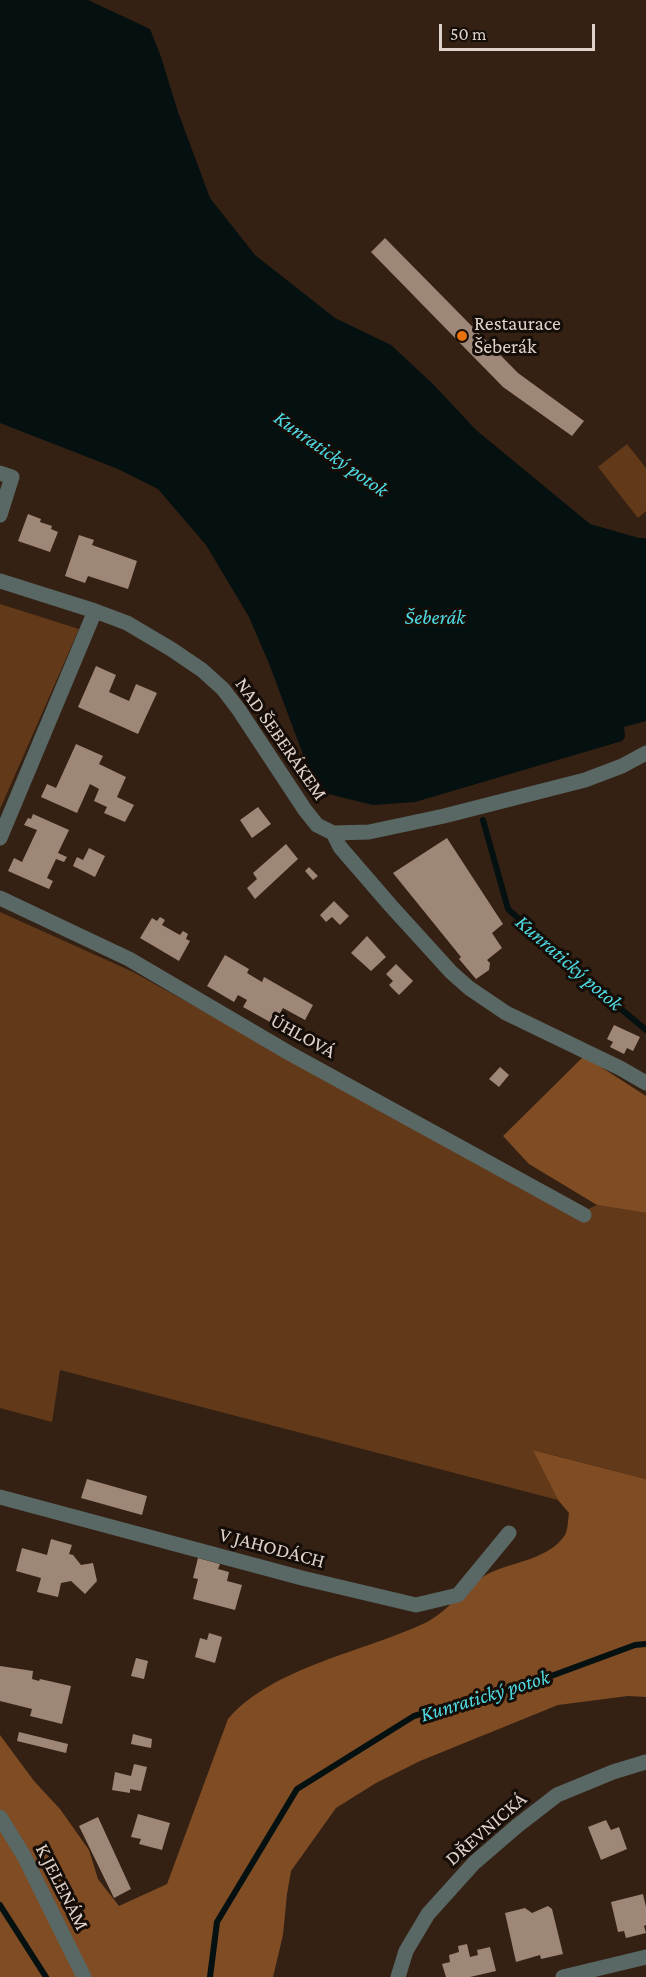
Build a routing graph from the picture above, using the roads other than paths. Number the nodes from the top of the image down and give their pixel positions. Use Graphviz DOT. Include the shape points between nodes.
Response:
graph roads {
  1 [pos="0,473"];
  2 [pos="0,515"];
  3 [pos="0,581"];
  4 [pos="96,611"];
  5 [pos="646,753"];
  6 [pos="333,833"];
  7 [pos="0,838"];
  8 [pos="0,898"];
  9 [pos="646,1083"];
  10 [pos="584,1215"];
  11 [pos="0,1497"];
  12 [pos="509,1533"];
  13 [pos="646,1762"];
  14 [pos="0,1817"];
  15 [pos="646,1957"];
  16 [pos="84,1977"];
  17 [pos="398,1977"];
  18 [pos="563,1977"];
  1 -- 2 [label="street" via="12,477"];
  3 -- 4 [label="street, NAD ŠEBERÁKEM"];
  4 -- 6 [label="street, NAD ŠEBERÁKEM" via="128,623 171,649 223,689 305,810 317,825"];
  4 -- 7 [label="street"];
  5 -- 6 [label="street" via="585,780 369,832"];
  6 -- 9 [label="street, NAD ŠEBERÁKEM" via="340,848 469,988 506,1013"];
  8 -- 10 [label="street, ÚHLOVÁ" via="129,959 289,1053"];
  11 -- 12 [label="street, V JAHODÁCH" via="416,1605 458,1595"];
  13 -- 17 [label="street, DŘEVNICKÁ" via="557,1796 474,1863 428,1914 406,1951"];
  14 -- 16 [label="street, K JELENÁM" via="24,1856"];
  15 -- 18 [label="street"];
}
